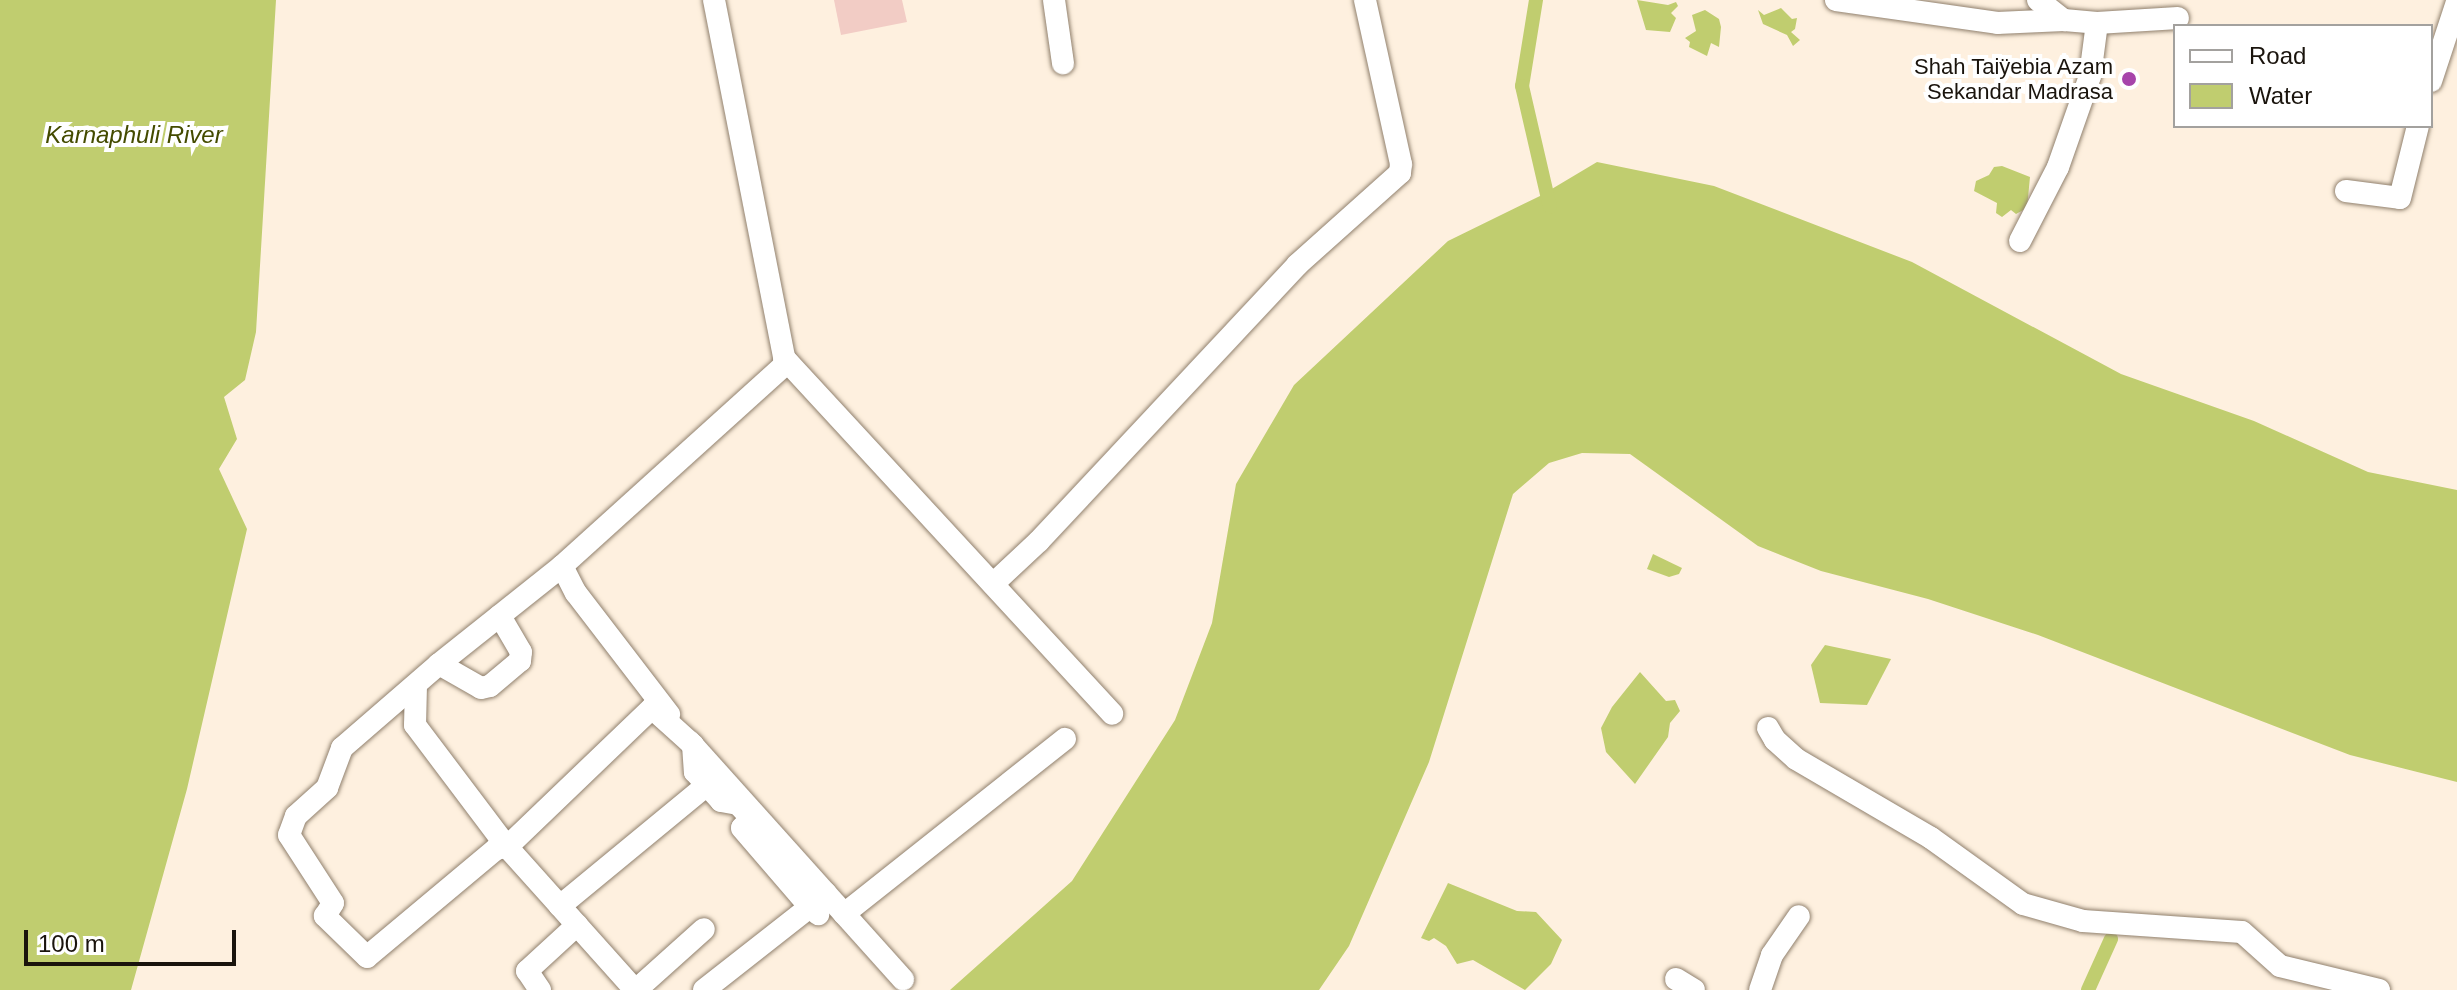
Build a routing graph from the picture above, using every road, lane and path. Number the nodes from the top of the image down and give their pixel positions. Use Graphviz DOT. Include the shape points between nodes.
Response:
graph roads {
  1 [pos="714,0"];
  2 [pos="1054,0"];
  3 [pos="1365,0"];
  4 [pos="1836,0"];
  5 [pos="2038,0"];
  6 [pos="2457,2"];
  7 [pos="2178,18"];
  8 [pos="2064,20"];
  9 [pos="2097,23"];
  10 [pos="1063,63"];
  11 [pos="2433,75"];
  12 [pos="2418,128"];
  13 [pos="2346,191"];
  14 [pos="2020,241"];
  15 [pos="788,362"];
  16 [pos="562,566"];
  17 [pos="993,584"];
  18 [pos="500,616"];
  19 [pos="439,664"];
  20 [pos="416,685"];
  21 [pos="1112,714"];
  22 [pos="1768,728"];
  23 [pos="1065,739"];
  24 [pos="693,745"];
  25 [pos="707,785"];
  26 [pos="507,847"];
  27 [pos="818,905"];
  28 [pos="560,906"];
  29 [pos="844,914"];
  30 [pos="1799,916"];
  31 [pos="577,925"];
  32 [pos="704,929"];
  33 [pos="903,979"];
  34 [pos="540,990"];
  35 [pos="635,990"];
  36 [pos="704,990"];
  37 [pos="1760,990"];
  38 [pos="2379,990"];
  1 -- 15 [label="street"];
  2 -- 10 [label="street"];
  3 -- 17 [label="street" via="1400,173 1297,265"];
  4 -- 8 [label="street" via="1997,23"];
  5 -- 8 [label="street"];
  6 -- 11 [label="street"];
  7 -- 9 [label="street"];
  8 -- 9 [label="street"];
  9 -- 14 [label="street" via="2090,76 2058,167"];
  12 -- 13 [label="street" via="2400,198"];
  15 -- 16 [label="street"];
  15 -- 17 [label="street"];
  16 -- 18 [label="street"];
  16 -- 24 [label="street" via="576,593"];
  17 -- 21 [label="street"];
  18 -- 19 [label="street"];
  18 -- 19 [label="street" via="521,652 520,661 490,686 481,688"];
  19 -- 20 [label="street"];
  20 -- 26 [label="street" via="415,725"];
  20 -- 26 [label="street" via="342,748 327,788 296,816 289,835 333,903 325,916 367,957 496,849"];
  22 -- 38 [label="street" via="1796,759 1931,838 2023,904 2083,921 2242,932 2280,966"];
  23 -- 29 [label="street"];
  24 -- 25 [label="street" via="695,772"];
  24 -- 26 [label="street" via="652,708"];
  24 -- 27 [label="street"];
  25 -- 27 [label="street" via="721,801 738,804 751,818 742,828"];
  25 -- 28 [label="street"];
  26 -- 28 [label="street"];
  27 -- 29 [label="street"];
  27 -- 36 [label="street"];
  28 -- 31 [label="street"];
  29 -- 33 [label="street"];
  30 -- 37 [label="street" via="1772,955"];
  31 -- 34 [label="street" via="527,971"];
  31 -- 35 [label="street"];
  32 -- 35 [label="street"];
}
